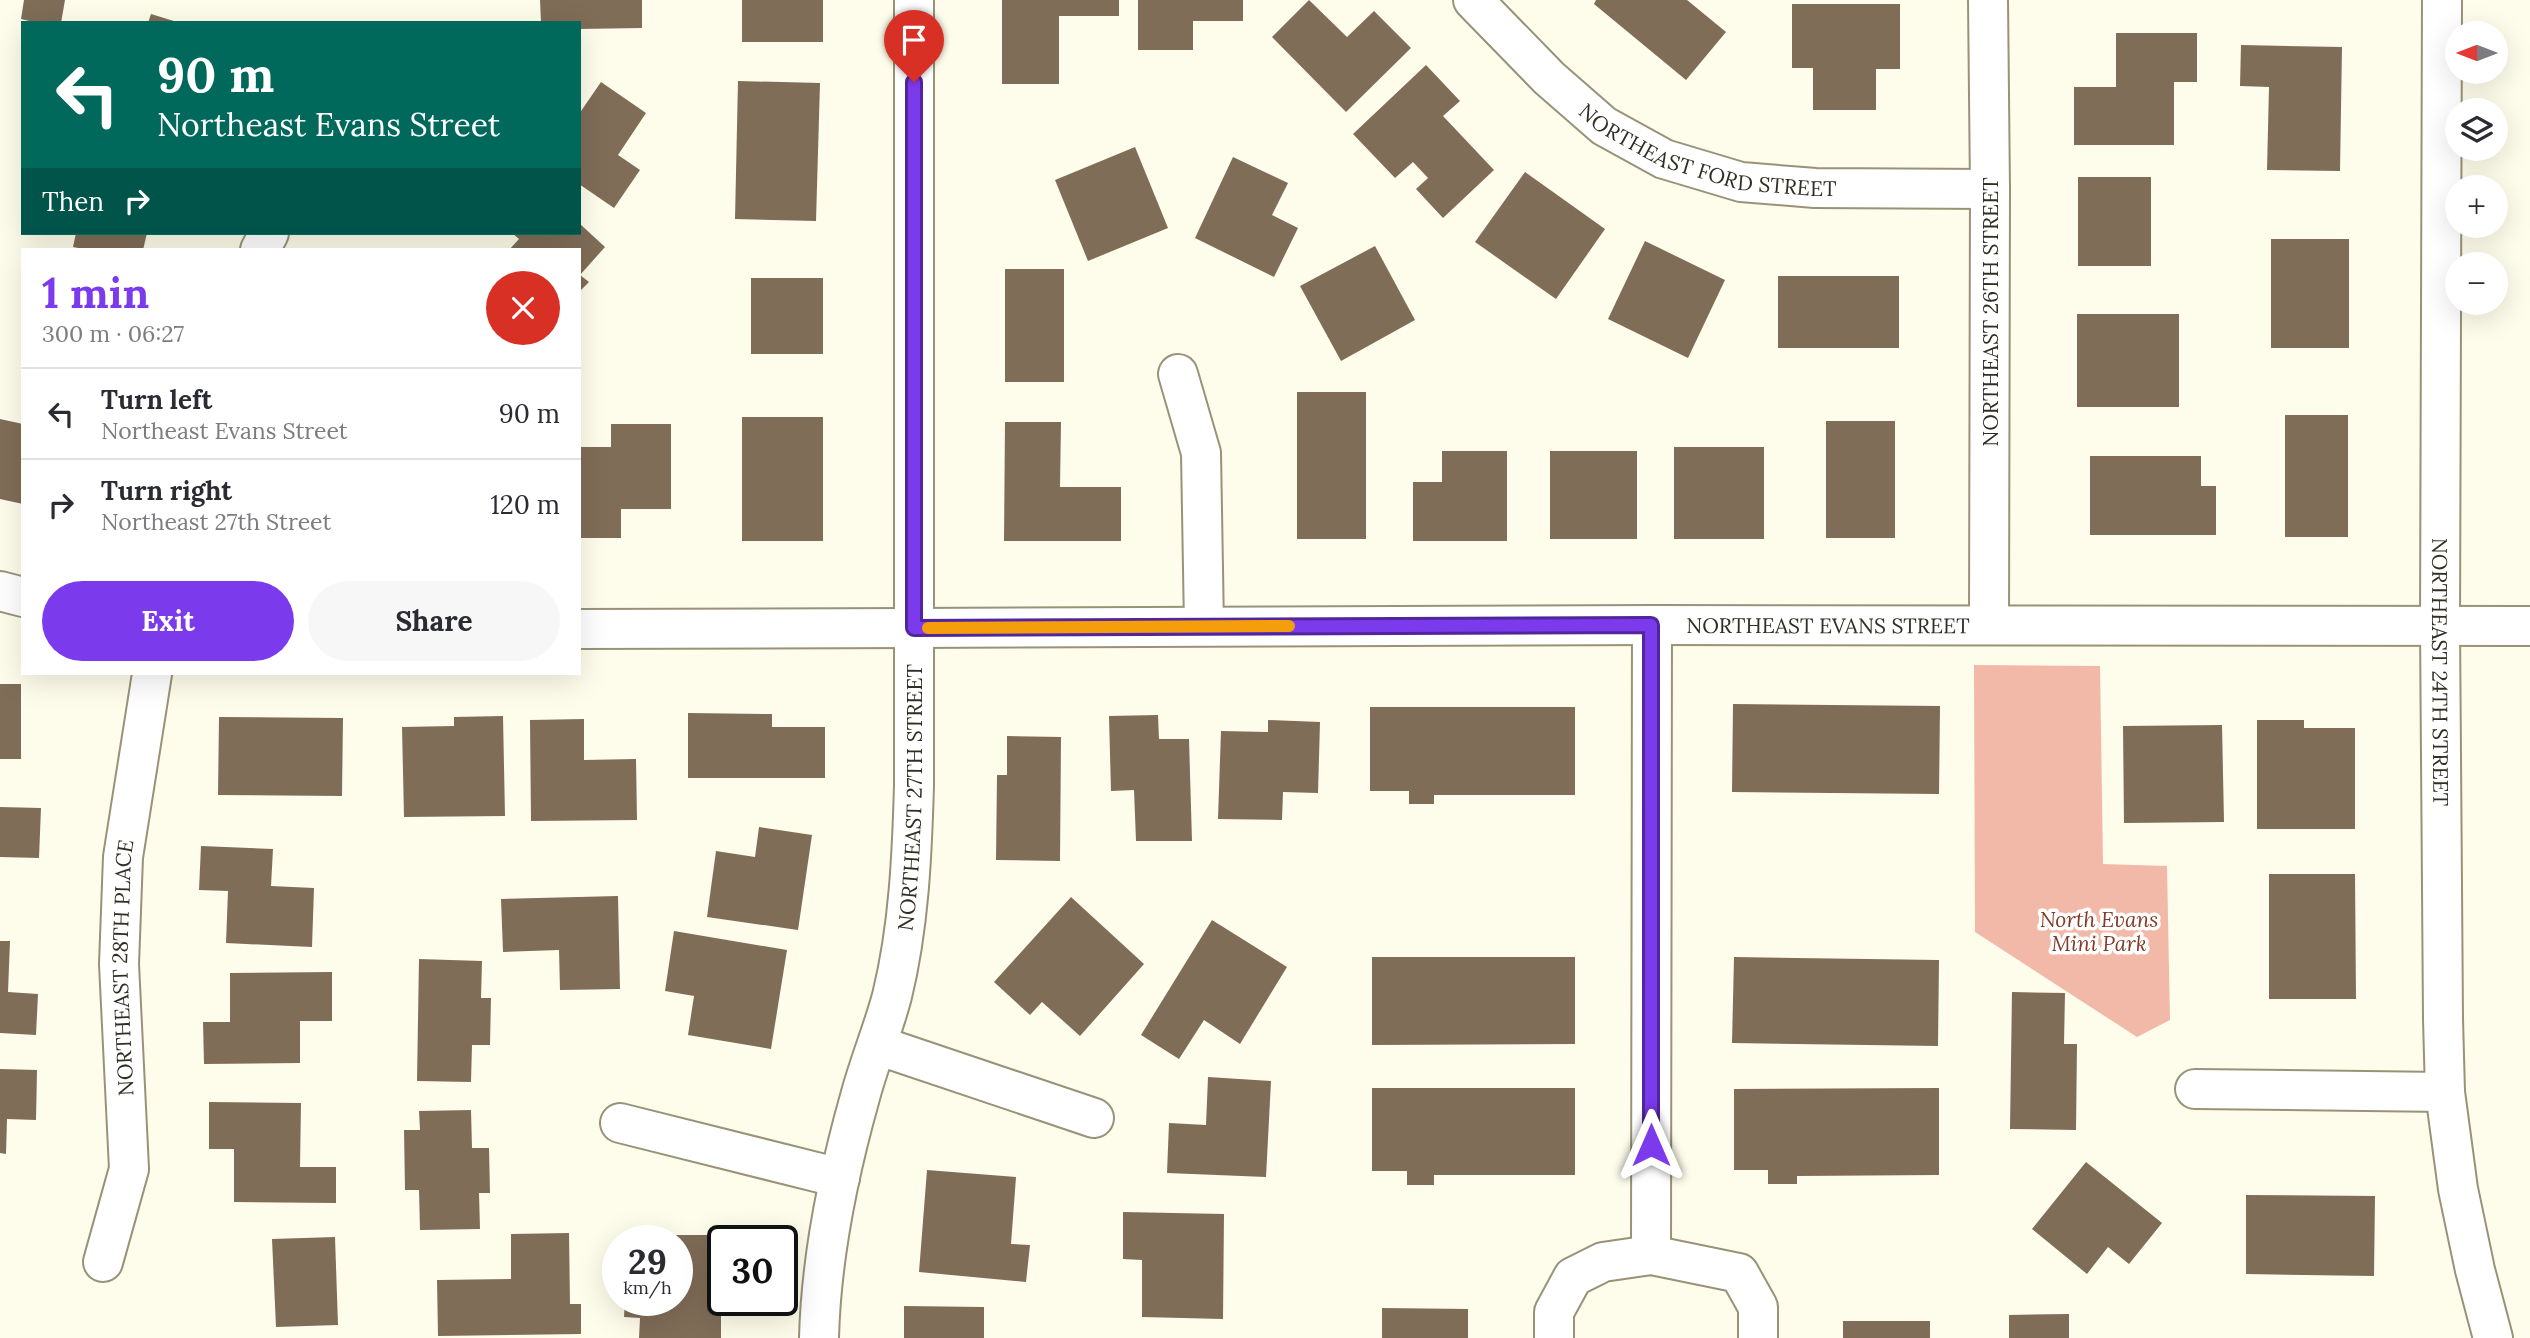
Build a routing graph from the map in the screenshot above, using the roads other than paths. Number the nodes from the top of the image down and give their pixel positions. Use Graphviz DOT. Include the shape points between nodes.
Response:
graph roads {
  1 [pos="914,0"];
  2 [pos="1473,0"];
  3 [pos="1988,0"];
  4 [pos="2442,0"];
  5 [pos="1990,189"];
  6 [pos="1178,374"];
  7 [pos="0,592"];
  8 [pos="21,597"];
  9 [pos="1989,624"];
  10 [pos="1651,625"];
  11 [pos="1204,626"];
  12 [pos="2440,626"];
  13 [pos="2530,626"];
  14 [pos="914,628"];
  15 [pos="581,629"];
  16 [pos="152,675"];
  17 [pos="877,1045"];
  18 [pos="2195,1089"];
  19 [pos="2445,1092"];
  20 [pos="1094,1118"];
  21 [pos="620,1123"];
  22 [pos="840,1178"];
  23 [pos="1651,1255"];
  24 [pos="103,1262"];
  25 [pos="818,1338"];
  26 [pos="1554,1338"];
  27 [pos="1758,1338"];
  28 [pos="2493,1338"];
  1 -- 14 [label="street, NORTHEAST 27TH STREET"];
  2 -- 5 [label="street, NORTHEAST FORD STREET" via="1549,78 1604,126 1664,159 1741,182 1815,188"];
  3 -- 5 [label="street, NORTHEAST 26TH STREET"];
  4 -- 12 [label="street, NORTHEAST 24TH STREET"];
  5 -- 9 [label="street, NORTHEAST 26TH STREET"];
  6 -- 11 [label="street" via="1201,453"];
  7 -- 8 [label="street"];
  9 -- 10 [label="street, NORTHEAST EVANS STREET"];
  9 -- 12 [label="street, NORTHEAST EVANS STREET"];
  10 -- 11 [label="street, NORTHEAST EVANS STREET"];
  10 -- 23 [label="street"];
  11 -- 14 [label="street, NORTHEAST EVANS STREET"];
  12 -- 13 [label="street, NORTHEAST EVANS STREET"];
  12 -- 19 [label="street, NORTHEAST 24TH STREET"];
  14 -- 15 [label="street, NORTHEAST EVANS STREET"];
  14 -- 17 [label="street, NORTHEAST 27TH STREET" via="911,876 897,970"];
  16 -- 24 [label="street, NORTHEAST 28TH PLACE" via="123,857 119,964 129,1169"];
  17 -- 20 [label="street"];
  17 -- 22 [label="street, NORTHEAST 27TH STREET"];
  18 -- 19 [label="street"];
  19 -- 28 [label="street, NORTHEAST 24TH STREET" via="2458,1189"];
  21 -- 22 [label="street"];
  22 -- 25 [label="street, NORTHEAST 27TH STREET"];
  23 -- 26 [label="street" via="1603,1262 1573,1277 1554,1312"];
  23 -- 27 [label="street" via="1739,1273 1758,1307"];
}
